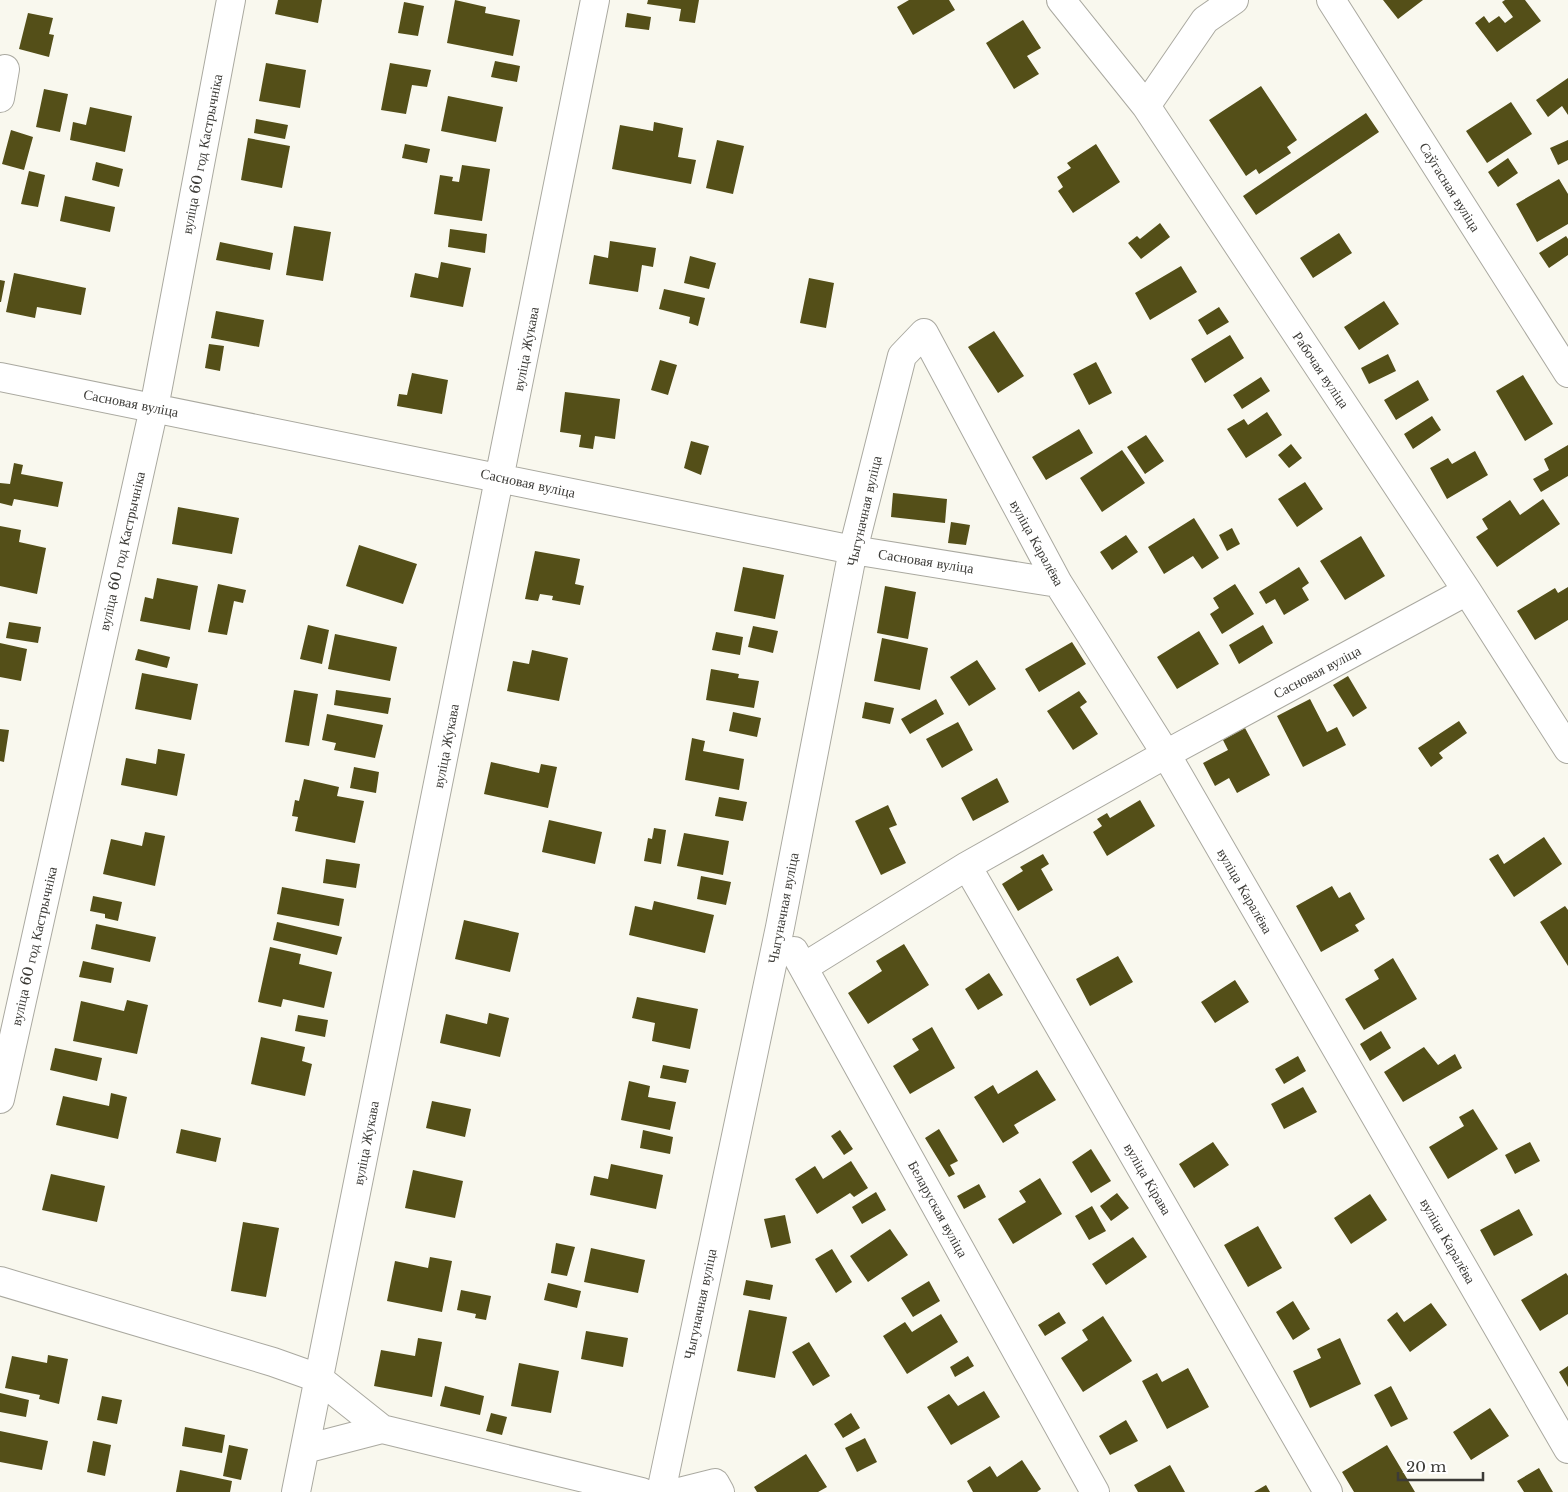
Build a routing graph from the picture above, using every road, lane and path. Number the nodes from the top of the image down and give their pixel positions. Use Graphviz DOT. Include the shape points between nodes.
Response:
graph roads {
  1 [pos="231,0"];
  2 [pos="595,0"];
  3 [pos="1061,0"];
  4 [pos="1234,0"];
  5 [pos="1331,0"];
  6 [pos="5,69"];
  7 [pos="0,98"];
  8 [pos="1146,106"];
  9 [pos="924,333"];
  10 [pos="1568,373"];
  11 [pos="0,377"];
  12 [pos="154,408"];
  13 [pos="500,477"];
  14 [pos="854,550"];
  15 [pos="1058,582"];
  16 [pos="1467,591"];
  17 [pos="1568,749"];
  18 [pos="1166,754"];
  19 [pos="967,866"];
  20 [pos="780,926"];
  21 [pos="804,968"];
  22 [pos="0,1099"];
  23 [pos="0,1281"];
  24 [pos="318,1378"];
  25 [pos="382,1429"];
  26 [pos="305,1448"];
  27 [pos="1568,1448"];
  28 [pos="296,1492"];
  29 [pos="642,1492"];
  30 [pos="661,1492"];
  31 [pos="678,1492"];
  32 [pos="720,1492"];
  33 [pos="1094,1492"];
  34 [pos="1328,1492"];
  1 -- 12 [label="street, вуліца 60 год Кастрычніка"];
  2 -- 13 [label="street, вуліца Жукава"];
  3 -- 8 [label="street, Рабочая вуліца"];
  4 -- 8 [label="street" via="1205,20"];
  5 -- 10 [label="street, Саўгасная вуліца"];
  6 -- 7 [label="street"];
  8 -- 16 [label="street, Рабочая вуліца"];
  9 -- 14 [label="street, Чыгуначная вуліца" via="902,356"];
  9 -- 15 [label="street, вуліца Каралёва"];
  11 -- 12 [label="street, Сасновая вуліца"];
  12 -- 13 [label="street, Сасновая вуліца"];
  12 -- 22 [label="street, вуліца 60 год Кастрычніка"];
  13 -- 14 [label="street, Сасновая вуліца"];
  13 -- 24 [label="street, вуліца Жукава"];
  14 -- 15 [label="street, Сасновая вуліца"];
  14 -- 20 [label="street, Чыгуначная вуліца"];
  15 -- 18 [label="street, вуліца Каралёва"];
  16 -- 17 [label="street, Рабочая вуліца"];
  16 -- 18 [label="street, Сасновая вуліца"];
  18 -- 19 [label="street, Сасновая вуліца"];
  18 -- 27 [label="street, вуліца Каралёва"];
  19 -- 21 [label="street, Сасновая вуліца"];
  19 -- 34 [label="street, вуліца Кірава"];
  20 -- 21 [label="street, Беларуская вуліца"];
  20 -- 30 [label="street, Чыгуначная вуліца"];
  21 -- 33 [label="street, Беларуская вуліца"];
  23 -- 24 [label="street"];
  24 -- 25 [label="street"];
  24 -- 26 [label="street, вуліца Жукава"];
  25 -- 26 [label="street"];
  25 -- 29 [label="street"];
  26 -- 28 [label="street, вуліца Жукава"];
  31 -- 32 [label="street" via="715,1483"];
}
